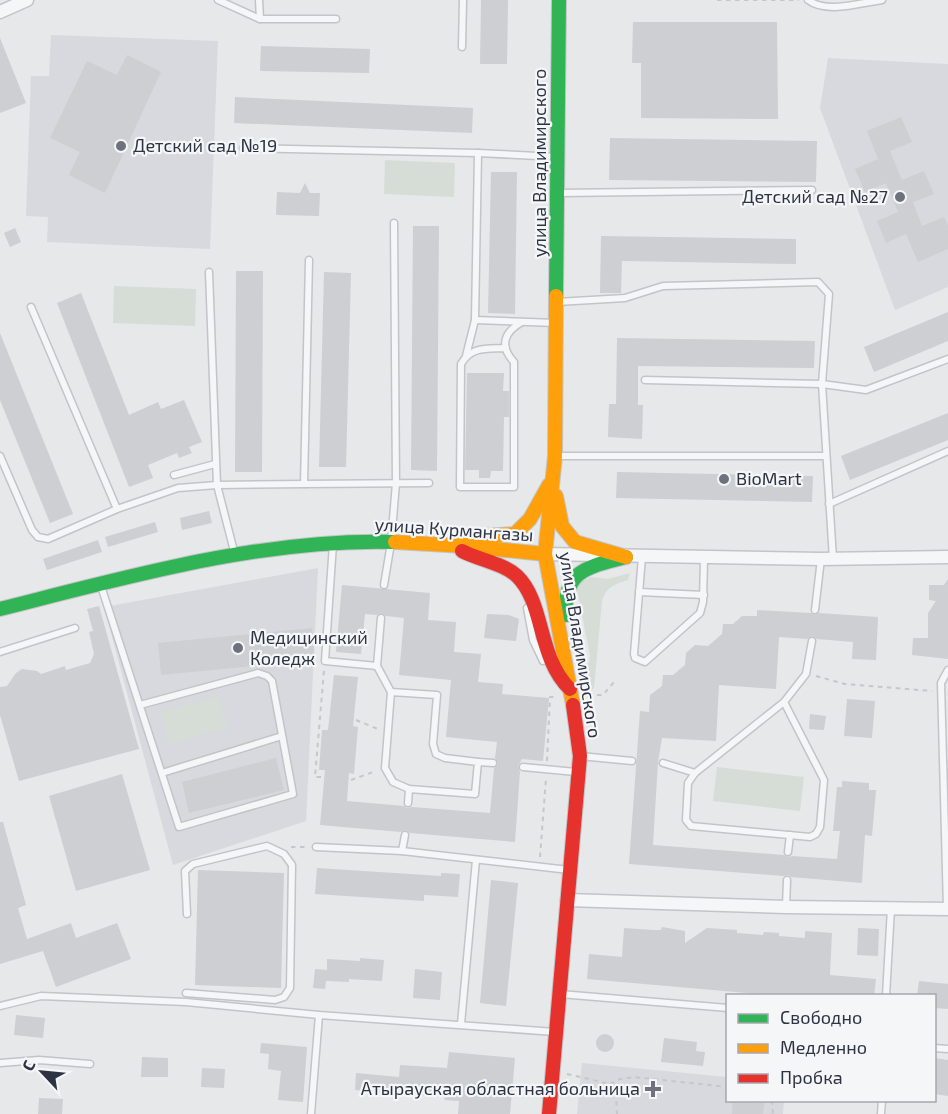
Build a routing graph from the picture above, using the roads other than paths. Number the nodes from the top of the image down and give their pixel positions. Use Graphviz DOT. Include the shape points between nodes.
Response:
graph roads {
  1 [pos="27,0"];
  2 [pos="218,0"];
  3 [pos="259,0"];
  4 [pos="463,0"];
  5 [pos="559,0"];
  6 [pos="808,0"];
  7 [pos="882,0"];
  8 [pos="13,3"];
  9 [pos="0,12"];
  10 [pos="260,19"];
  11 [pos="336,19"];
  12 [pos="462,47"];
  13 [pos="243,148"];
  14 [pos="478,153"];
  15 [pos="558,157"];
  16 [pos="812,190"];
  17 [pos="558,194"];
  18 [pos="394,223"];
  19 [pos="309,260"];
  20 [pos="209,272"];
  21 [pos="556,302"];
  22 [pos="32,307"];
  23 [pos="475,320"];
  24 [pos="522,322"];
  25 [pos="556,323"];
  26 [pos="506,348"];
  27 [pos="466,356"];
  28 [pos="948,359"];
  29 [pos="645,380"];
  30 [pos="822,384"];
  31 [pos="948,451"];
  32 [pos="0,456"];
  33 [pos="555,456"];
  34 [pos="826,456"];
  35 [pos="215,464"];
  36 [pos="174,475"];
  37 [pos="4,476"];
  38 [pos="553,477"];
  39 [pos="396,483"];
  40 [pos="429,483"];
  41 [pos="304,484"];
  42 [pos="217,485"];
  43 [pos="829,504"];
  44 [pos="117,509"];
  45 [pos="333,543"];
  46 [pos="391,543"];
  47 [pos="451,545"];
  48 [pos="545,554"];
  49 [pos="235,555"];
  50 [pos="626,557"];
  51 [pos="642,557"];
  52 [pos="948,557"];
  53 [pos="704,558"];
  54 [pos="827,559"];
  55 [pos="100,583"];
  56 [pos="384,585"];
  57 [pos="639,592"];
  58 [pos="704,595"];
  59 [pos="0,609"];
  60 [pos="815,610"];
  61 [pos="381,618"];
  62 [pos="75,628"];
  63 [pos="813,642"];
  64 [pos="0,652"];
  65 [pos="377,666"];
  66 [pos="948,670"];
  67 [pos="571,690"];
  68 [pos="391,692"];
  69 [pos="784,702"];
  70 [pos="140,705"];
  71 [pos="282,736"];
  72 [pos="580,756"];
  73 [pos="632,761"];
  74 [pos="478,762"];
  75 [pos="493,763"];
  76 [pos="663,763"];
  77 [pos="523,767"];
  78 [pos="578,772"];
  79 [pos="162,773"];
  80 [pos="695,773"];
  81 [pos="409,789"];
  82 [pos="408,803"];
  83 [pos="405,835"];
  84 [pos="790,835"];
  85 [pos="316,847"];
  86 [pos="402,851"];
  87 [pos="788,852"];
  88 [pos="476,860"];
  89 [pos="570,870"];
  90 [pos="786,880"];
  91 [pos="567,900"];
  92 [pos="786,907"];
  93 [pos="891,908"];
  94 [pos="948,909"];
  95 [pos="187,914"];
  96 [pos="186,993"];
  97 [pos="559,993"];
  98 [pos="886,994"];
  99 [pos="0,1006"];
  100 [pos="726,1008"];
  101 [pos="319,1015"];
  102 [pos="461,1024"];
  103 [pos="556,1032"];
  104 [pos="0,1063"];
  105 [pos="90,1064"];
  106 [pos="311,1114"];
  107 [pos="549,1114"];
  1 -- 8 [label="street"];
  2 -- 10 [label="lane"];
  3 -- 10 [label="lane"];
  4 -- 12 [label="lane"];
  5 -- 15 [label="street, улица Владимирского"];
  6 -- 7 [label="lane" via="827,7"];
  8 -- 9 [label="street"];
  10 -- 11 [label="lane"];
  13 -- 14 [label="lane"];
  14 -- 15 [label="lane"];
  14 -- 23 [label="lane"];
  15 -- 17 [label="street, улица Владимирского"];
  16 -- 17 [label="lane"];
  17 -- 21 [label="street, улица Владимирского"];
  18 -- 39 [label="lane"];
  19 -- 41 [label="lane"];
  20 -- 35 [label="lane"];
  21 -- 25 [label="street, улица Владимирского"];
  21 -- 30 [label="lane" via="625,298 663,285 818,282 829,294"];
  22 -- 44 [label="lane"];
  23 -- 24 [label="lane"];
  23 -- 27 [label="lane"];
  24 -- 25 [label="lane"];
  24 -- 26 [label="lane" via="510,329"];
  25 -- 33 [label="street, улица Владимирского"];
  26 -- 27 [label="lane" via="475,350"];
  26 -- 27 [label="lane" via="514,362 514,487 460,487 461,364"];
  28 -- 30 [label="lane" via="866,390"];
  29 -- 30 [label="lane"];
  30 -- 34 [label="lane"];
  31 -- 43 [label="lane"];
  32 -- 37 [label="lane"];
  33 -- 34 [label="lane"];
  33 -- 38 [label="street, улица Владимирского"];
  34 -- 43 [label="lane"];
  35 -- 36 [label="lane"];
  35 -- 42 [label="lane"];
  37 -- 44 [label="lane" via="38,537 48,539"];
  38 -- 47 [label="street" via="530,519 515,534 485,536"];
  38 -- 48 [label="street, улица Владимирского"];
  38 -- 50 [label="street" via="562,526 575,542"];
  39 -- 40 [label="lane"];
  39 -- 41 [label="lane"];
  39 -- 46 [label="lane"];
  41 -- 42 [label="lane"];
  42 -- 44 [label="lane" via="178,488"];
  42 -- 49 [label="lane"];
  43 -- 54 [label="lane"];
  45 -- 46 [label="street, улица Курмангазы"];
  45 -- 49 [label="street, улица Курмангазы"];
  45 -- 65 [label="lane" via="325,661"];
  46 -- 47 [label="street, улица Курмангазы"];
  46 -- 56 [label="lane"];
  47 -- 48 [label="street, улица Курмангазы"];
  47 -- 67 [label="street" via="506,567 520,579 555,672"];
  48 -- 50 [label="street, улица Курмангазы"];
  48 -- 67 [label="street, улица Владимирского"];
  49 -- 55 [label="street, улица Курмангазы"];
  50 -- 51 [label="street, улица Курмангазы"];
  50 -- 67 [label="street" via="589,568 572,578 563,598 574,668"];
  51 -- 53 [label="street, улица Курмангазы"];
  51 -- 57 [label="lane"];
  52 -- 54 [label="street, улица Курмангазы"];
  53 -- 54 [label="street, улица Курмангазы"];
  53 -- 58 [label="lane"];
  54 -- 60 [label="lane"];
  55 -- 59 [label="street, улица Курмангазы"];
  55 -- 70 [label="lane"];
  57 -- 58 [label="lane"];
  57 -- 58 [label="lane" via="634,654 645,663 700,613"];
  61 -- 65 [label="lane"];
  62 -- 64 [label="lane"];
  63 -- 69 [label="lane" via="806,674"];
  65 -- 68 [label="lane"];
  66 -- 94 [label="lane" via="941,683"];
  67 -- 72 [label="street, улица Владимирского"];
  68 -- 74 [label="lane" via="437,694 433,744 436,754 445,759"];
  68 -- 81 [label="lane" via="385,768 393,782"];
  69 -- 80 [label="lane"];
  69 -- 84 [label="lane" via="824,780 816,834"];
  70 -- 71 [label="lane" via="258,673 272,681"];
  70 -- 79 [label="lane"];
  71 -- 79 [label="lane"];
  71 -- 79 [label="lane" via="293,794 179,827"];
  72 -- 73 [label="lane"];
  72 -- 78 [label="street, улица Владимирского"];
  74 -- 75 [label="lane"];
  74 -- 81 [label="lane" via="475,794"];
  76 -- 80 [label="lane"];
  77 -- 78 [label="lane"];
  78 -- 89 [label="street, улица Владимирского"];
  80 -- 84 [label="lane" via="688,783 686,820 691,826"];
  81 -- 82 [label="lane"];
  83 -- 86 [label="lane"];
  84 -- 87 [label="lane"];
  85 -- 86 [label="lane"];
  86 -- 88 [label="lane"];
  88 -- 89 [label="lane"];
  88 -- 102 [label="lane"];
  89 -- 91 [label="street, улица Владимирского"];
  90 -- 92 [label="lane"];
  91 -- 92 [label="street"];
  91 -- 97 [label="street, улица Владимирского"];
  92 -- 93 [label="street"];
  93 -- 94 [label="street"];
  93 -- 98 [label="lane"];
  95 -- 96 [label="lane" via="185,871 193,864 267,846 284,854 292,865 290,988 284,997 275,1000"];
  97 -- 100 [label="lane"];
  97 -- 103 [label="street, улица Владимирского"];
  99 -- 101 [label="lane" via="41,996 186,1002"];
  101 -- 102 [label="lane"];
  101 -- 106 [label="lane"];
  102 -- 103 [label="lane"];
  103 -- 107 [label="street, улица Владимирского"];
  104 -- 105 [label="lane" via="39,1060"];
}
